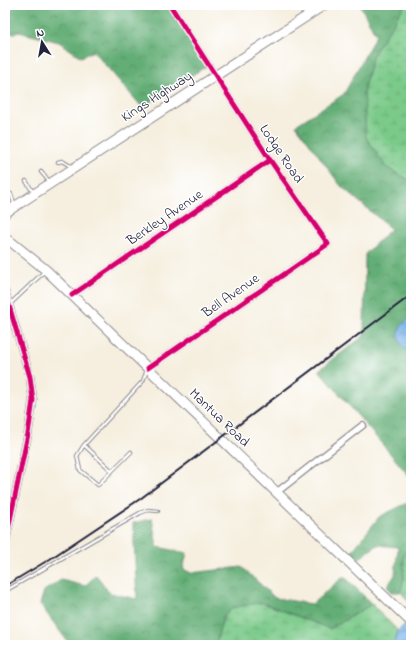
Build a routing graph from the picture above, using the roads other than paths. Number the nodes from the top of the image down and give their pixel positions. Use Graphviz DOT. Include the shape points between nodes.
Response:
graph roads {
  1 [pos="170,5"];
  2 [pos="324,5"];
  3 [pos="216,76"];
  4 [pos="270,160"];
  5 [pos="58,162"];
  6 [pos="74,168"];
  7 [pos="41,172"];
  8 [pos="26,182"];
  9 [pos="50,183"];
  10 [pos="11,194"];
  11 [pos="34,194"];
  12 [pos="15,206"];
  13 [pos="5,213"];
  14 [pos="5,237"];
  15 [pos="328,244"];
  16 [pos="46,270"];
  17 [pos="5,292"];
  18 [pos="72,295"];
  19 [pos="9,305"];
  20 [pos="148,368"];
  21 [pos="364,425"];
  22 [pos="84,445"];
  23 [pos="131,452"];
  24 [pos="112,470"];
  25 [pos="277,492"];
  26 [pos="158,511"];
  27 [pos="8,513"];
  28 [pos="5,544"];
  29 [pos="5,591"];
  30 [pos="411,622"];
  1 -- 3 [label="street, Lodge Road"];
  2 -- 3 [label="main road, Kings Highway"];
  3 -- 4 [label="street, Lodge Road"];
  3 -- 6 [label="main road, Kings Highway"];
  4 -- 15 [label="street, Lodge Road"];
  4 -- 18 [label="street, Berkley Avenue"];
  5 -- 6 [label="lane" via="62,161"];
  6 -- 9 [label="main road, Kings Highway"];
  7 -- 9 [label="lane"];
  8 -- 11 [label="lane"];
  9 -- 11 [label="main road, Kings Highway"];
  10 -- 12 [label="lane"];
  11 -- 12 [label="main road, Kings Highway"];
  12 -- 13 [label="main road, Kings Highway"];
  14 -- 16 [label="main road, Mantua Road"];
  15 -- 20 [label="street, Bell Avenue"];
  16 -- 18 [label="main road, Mantua Road"];
  16 -- 19 [label="lane"];
  17 -- 19 [label="street"];
  18 -- 20 [label="main road, Mantua Road"];
  19 -- 27 [label="street" via="30,377 33,400 28,434"];
  20 -- 22 [label="lane" via="143,381"];
  20 -- 25 [label="main road, Mantua Road"];
  21 -- 25 [label="street"];
  22 -- 24 [label="lane"];
  22 -- 24 [label="lane" via="77,456 80,470 98,485"];
  23 -- 24 [label="lane"];
  25 -- 30 [label="main road, Mantua Road"];
  26 -- 29 [label="lane" via="148,510 140,513"];
  27 -- 28 [label="street"];
}
